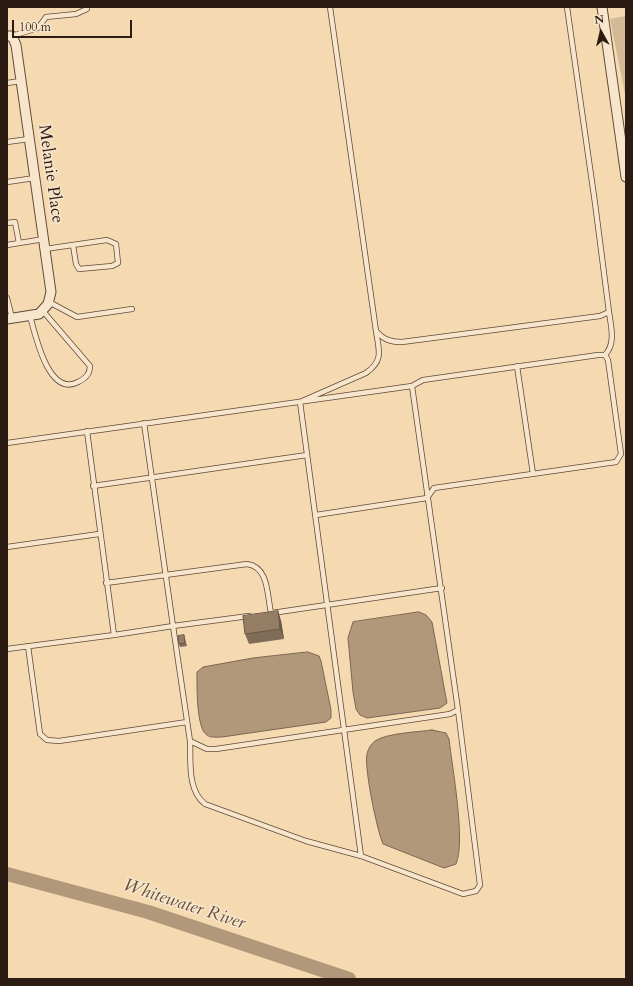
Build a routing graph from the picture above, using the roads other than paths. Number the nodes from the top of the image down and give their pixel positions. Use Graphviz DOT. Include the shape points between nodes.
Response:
graph roads {
  1 [pos="87,7"];
  2 [pos="330,7"];
  3 [pos="567,7"];
  4 [pos="602,7"];
  5 [pos="10,36"];
  6 [pos="21,81"];
  7 [pos="7,84"];
  8 [pos="29,139"];
  9 [pos="7,142"];
  10 [pos="626,177"];
  11 [pos="35,178"];
  12 [pos="7,182"];
  13 [pos="7,223"];
  14 [pos="19,243"];
  15 [pos="44,244"];
  16 [pos="7,245"];
  17 [pos="73,245"];
  18 [pos="7,298"];
  19 [pos="49,302"];
  20 [pos="132,309"];
  21 [pos="609,312"];
  22 [pos="37,313"];
  23 [pos="10,319"];
  24 [pos="376,331"];
  25 [pos="605,355"];
  26 [pos="517,366"];
  27 [pos="412,386"];
  28 [pos="300,402"];
  29 [pos="144,423"];
  30 [pos="87,432"];
  31 [pos="7,443"];
  32 [pos="307,455"];
  33 [pos="533,474"];
  34 [pos="153,476"];
  35 [pos="94,486"];
  36 [pos="427,498"];
  37 [pos="316,515"];
  38 [pos="99,534"];
  39 [pos="7,547"];
  40 [pos="166,575"];
  41 [pos="106,584"];
  42 [pos="442,588"];
  43 [pos="329,604"];
  44 [pos="271,613"];
  45 [pos="263,614"];
  46 [pos="256,615"];
  47 [pos="173,626"];
  48 [pos="114,635"];
  49 [pos="28,646"];
  50 [pos="7,649"];
  51 [pos="458,710"];
  52 [pos="187,722"];
  53 [pos="345,730"];
  54 [pos="190,741"];
  55 [pos="361,856"];
  1 -- 5 [label="lane" via="76,14 46,17 38,28"];
  2 -- 24 [label="lane"];
  3 -- 21 [label="lane"];
  4 -- 10 [label="street"];
  5 -- 6 [label="street, Melanie Place" via="16,45"];
  6 -- 7 [label="lane"];
  6 -- 8 [label="street, Melanie Place"];
  8 -- 9 [label="lane"];
  8 -- 11 [label="street, Melanie Place"];
  11 -- 12 [label="lane"];
  11 -- 15 [label="street, Melanie Place"];
  13 -- 14 [label="lane" via="15,222"];
  14 -- 15 [label="lane"];
  14 -- 16 [label="lane"];
  15 -- 17 [label="lane"];
  15 -- 19 [label="street, Melanie Place" via="51,292"];
  17 -- 17 [label="lane" via="112,241 116,244 118,263 112,266 79,269"];
  18 -- 23 [label="lane"];
  19 -- 20 [label="lane" via="77,317"];
  19 -- 22 [label="street"];
  21 -- 24 [label="lane" via="600,316 402,342 389,342"];
  21 -- 25 [label="lane" via="613,340"];
  22 -- 22 [label="lane" via="41,354 51,375 65,383 75,384 84,379 90,372 90,366"];
  22 -- 23 [label="street"];
  24 -- 28 [label="lane" via="379,358 375,367"];
  25 -- 26 [label="lane"];
  25 -- 33 [label="lane" via="608,360 621,454 619,460"];
  26 -- 27 [label="lane" via="423,380"];
  26 -- 33 [label="lane"];
  27 -- 28 [label="lane"];
  27 -- 36 [label="lane"];
  28 -- 29 [label="lane"];
  28 -- 32 [label="lane"];
  29 -- 30 [label="lane"];
  29 -- 34 [label="lane"];
  30 -- 31 [label="lane"];
  30 -- 35 [label="lane"];
  32 -- 34 [label="lane"];
  32 -- 37 [label="lane"];
  33 -- 36 [label="lane" via="434,488"];
  34 -- 35 [label="lane"];
  34 -- 40 [label="lane"];
  35 -- 38 [label="lane"];
  36 -- 37 [label="lane"];
  36 -- 42 [label="lane"];
  37 -- 43 [label="lane"];
  38 -- 39 [label="lane"];
  38 -- 41 [label="lane"];
  40 -- 41 [label="lane"];
  40 -- 44 [label="lane" via="254,565 263,573"];
  40 -- 47 [label="lane"];
  41 -- 48 [label="lane"];
  42 -- 43 [label="lane"];
  42 -- 51 [label="lane"];
  43 -- 44 [label="lane"];
  43 -- 53 [label="lane"];
  44 -- 45 [label="lane"];
  46 -- 47 [label="lane"];
  47 -- 48 [label="lane"];
  47 -- 52 [label="lane"];
  48 -- 49 [label="lane"];
  49 -- 50 [label="lane"];
  49 -- 52 [label="lane" via="40,734 47,740 60,741"];
  51 -- 53 [label="lane" via="450,714"];
  51 -- 55 [label="lane" via="480,885 476,891 464,894"];
  52 -- 54 [label="lane"];
  53 -- 54 [label="lane" via="216,749 207,749"];
  53 -- 55 [label="lane"];
  54 -- 55 [label="lane" via="193,783 196,795 205,804 306,841"];
}
